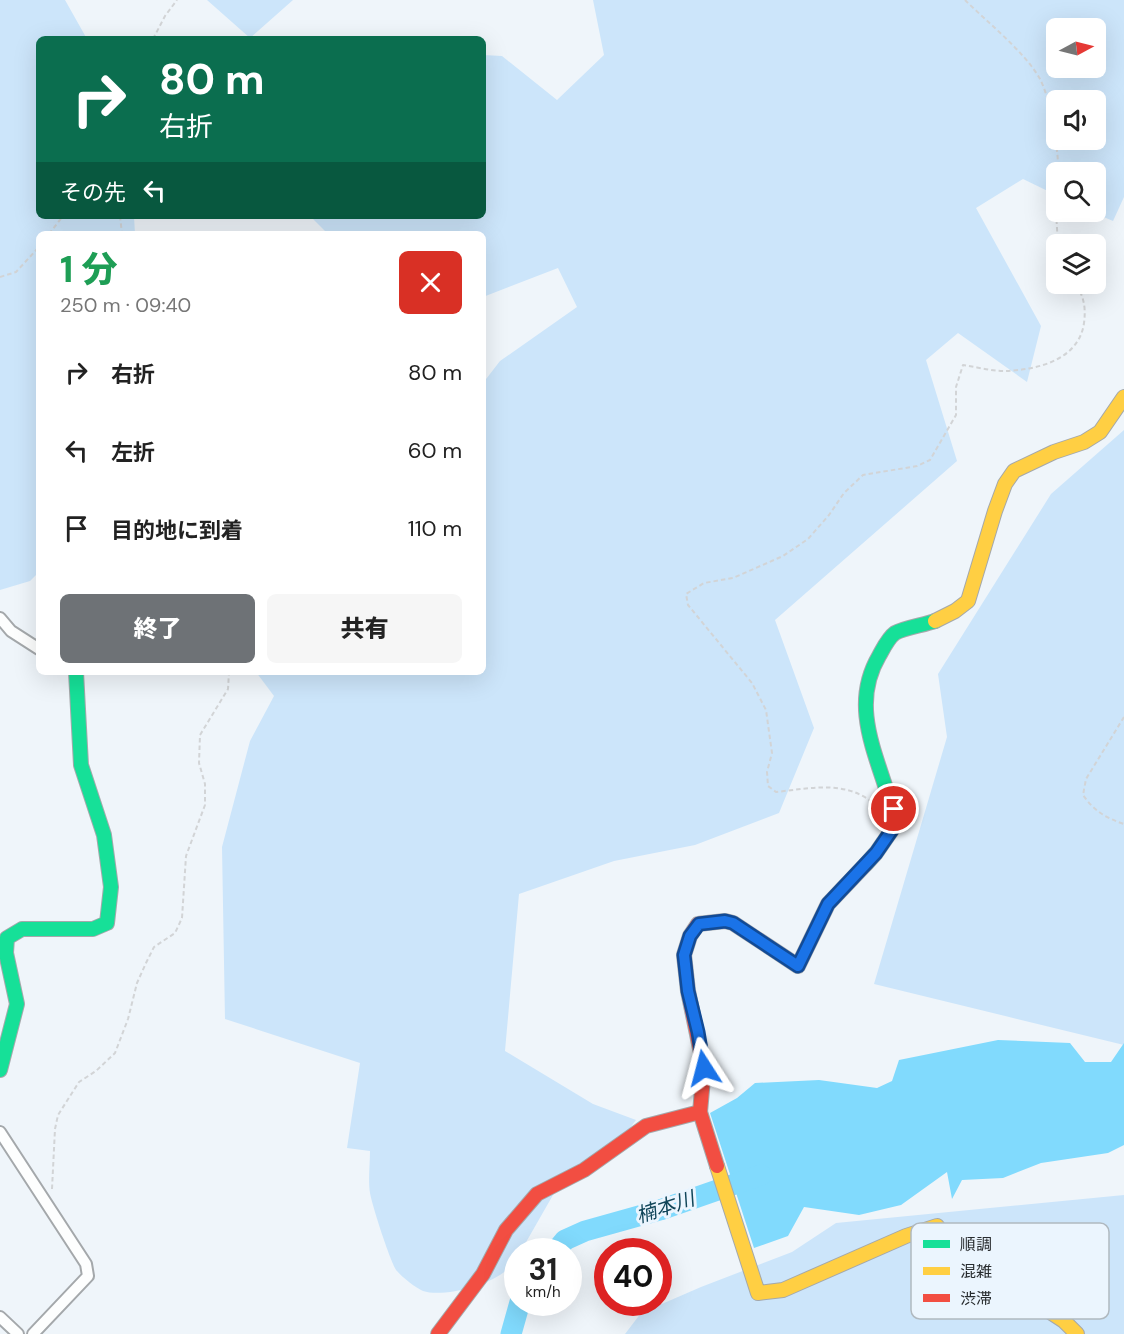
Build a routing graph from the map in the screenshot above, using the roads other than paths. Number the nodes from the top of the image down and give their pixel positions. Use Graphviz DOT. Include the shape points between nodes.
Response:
graph roads {
  1 [pos="1124,397"];
  2 [pos="0,618"];
  3 [pos="36,648"];
  4 [pos="76,675"];
  5 [pos="0,1070"];
  6 [pos="700,1112"];
  7 [pos="0,1132"];
  8 [pos="911,1234"];
  9 [pos="0,1317"];
  10 [pos="1062,1319"];
  11 [pos="18,1334"];
  12 [pos="33,1334"];
  13 [pos="438,1334"];
  14 [pos="1077,1334"];
  1 -- 6 [label="street" via="1100,432 1014,471 995,511 968,601 944,618 894,634 875,659 865,699 870,740 896,824 876,853 828,904 798,966 733,923 699,924 690,936 684,955 704,1068"];
  2 -- 3 [label="street"];
  4 -- 5 [label="street" via="81,765 104,835 111,886 107,923 93,929 22,929 7,938 6,953 17,1004"];
  6 -- 8 [label="street" via="758,1293 783,1290"];
  6 -- 13 [label="street" via="646,1126 584,1170 537,1194 506,1230 483,1274"];
  7 -- 12 [label="street" via="86,1264 88,1276"];
  9 -- 11 [label="street"];
  10 -- 14 [label="street"];
}
